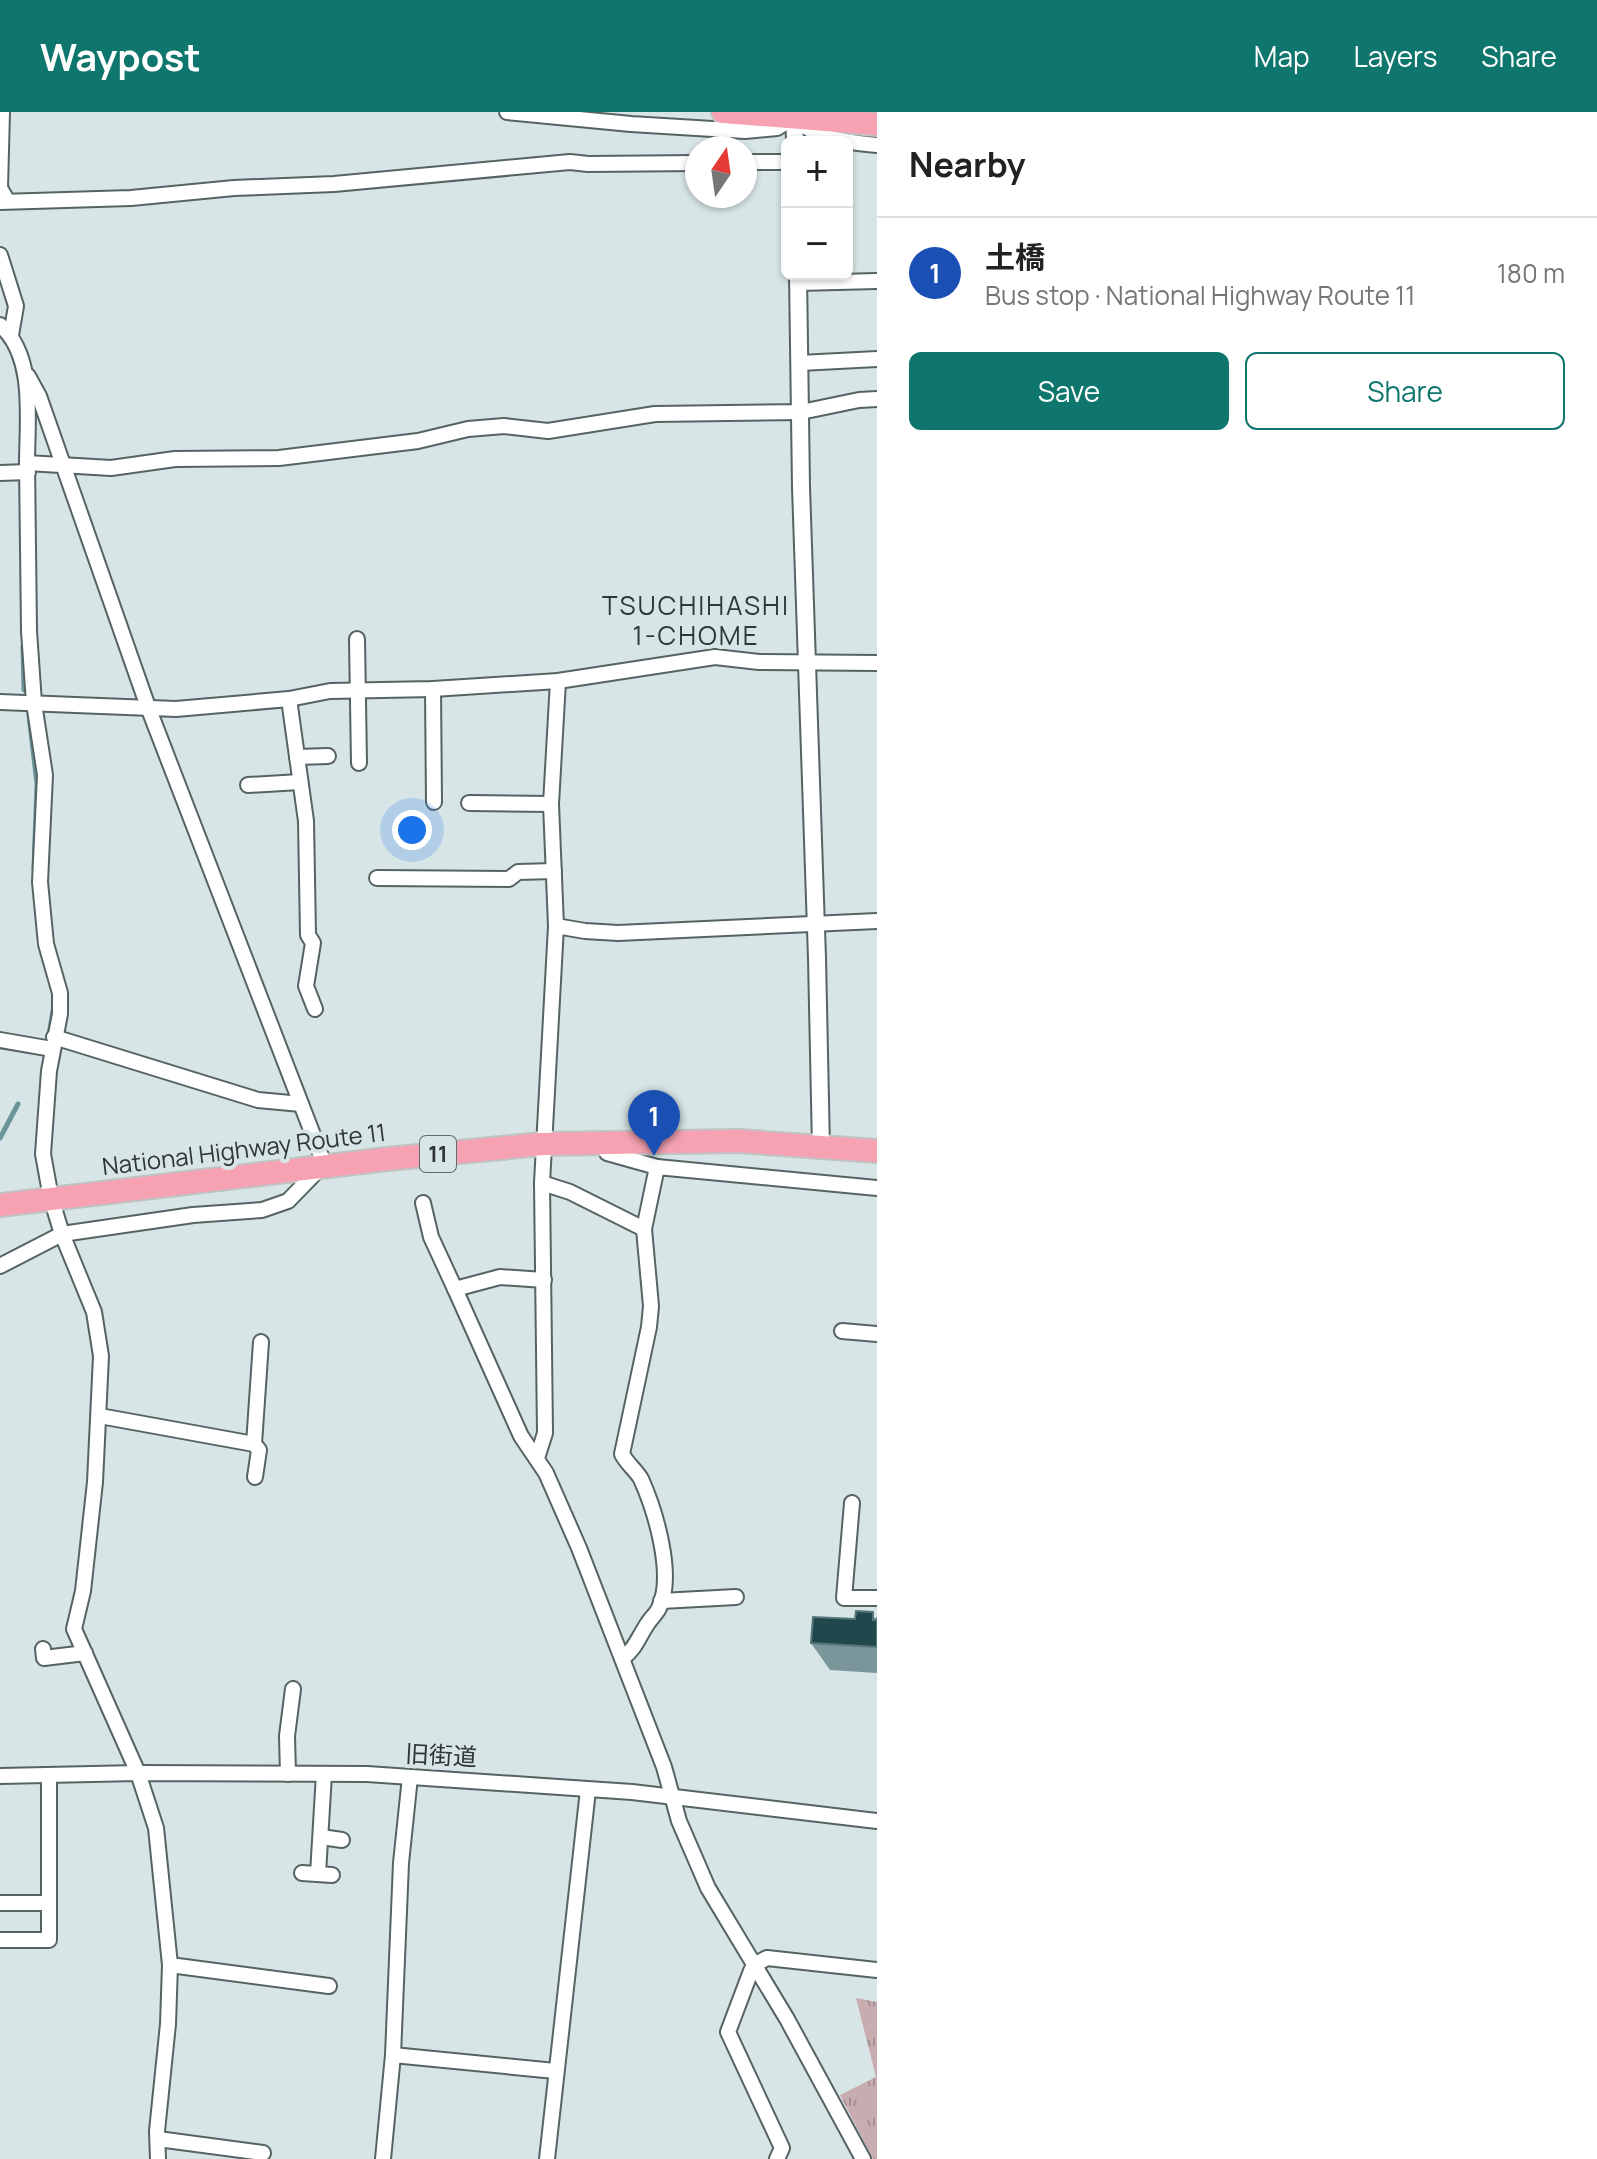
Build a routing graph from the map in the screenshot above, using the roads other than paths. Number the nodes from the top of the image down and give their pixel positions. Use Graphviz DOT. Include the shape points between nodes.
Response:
graph roads {
  1 [pos="2,112"];
  2 [pos="507,112"];
  3 [pos="723,112"];
  4 [pos="794,115"];
  5 [pos="877,124"];
  6 [pos="795,136"];
  7 [pos="877,145"];
  8 [pos="757,162"];
  9 [pos="781,162"];
  10 [pos="685,163"];
  11 [pos="4,201"];
  12 [pos="0,255"];
  13 [pos="798,280"];
  14 [pos="838,280"];
  15 [pos="877,281"];
  16 [pos="6,330"];
  17 [pos="877,359"];
  18 [pos="800,363"];
  19 [pos="24,369"];
  20 [pos="877,399"];
  21 [pos="801,412"];
  22 [pos="62,464"];
  23 [pos="28,467"];
  24 [pos="0,473"];
  25 [pos="357,639"];
  26 [pos="807,663"];
  27 [pos="877,663"];
  28 [pos="558,681"];
  29 [pos="433,689"];
  30 [pos="357,691"];
  31 [pos="289,699"];
  32 [pos="0,702"];
  33 [pos="34,703"];
  34 [pos="148,707"];
  35 [pos="328,756"];
  36 [pos="297,757"];
  37 [pos="359,763"];
  38 [pos="300,782"];
  39 [pos="248,785"];
  40 [pos="434,802"];
  41 [pos="469,803"];
  42 [pos="551,804"];
  43 [pos="554,871"];
  44 [pos="377,878"];
  45 [pos="877,921"];
  46 [pos="816,923"];
  47 [pos="556,926"];
  48 [pos="315,1009"];
  49 [pos="0,1040"];
  50 [pos="53,1043"];
  51 [pos="301,1104"];
  52 [pos="603,1142"];
  53 [pos="542,1144"];
  54 [pos="821,1148"];
  55 [pos="877,1151"];
  56 [pos="323,1166"];
  57 [pos="657,1167"];
  58 [pos="542,1183"];
  59 [pos="877,1188"];
  60 [pos="51,1198"];
  61 [pos="423,1203"];
  62 [pos="0,1205"];
  63 [pos="644,1229"];
  64 [pos="62,1234"];
  65 [pos="0,1266"];
  66 [pos="544,1280"];
  67 [pos="455,1289"];
  68 [pos="842,1331"];
  69 [pos="877,1334"];
  70 [pos="261,1342"];
  71 [pos="100,1416"];
  72 [pos="254,1444"];
  73 [pos="537,1458"];
  74 [pos="255,1477"];
  75 [pos="852,1503"];
  76 [pos="736,1597"];
  77 [pos="877,1598"];
  78 [pos="661,1601"];
  79 [pos="43,1649"];
  80 [pos="85,1653"];
  81 [pos="623,1658"];
  82 [pos="293,1689"];
  83 [pos="138,1773"];
  84 [pos="288,1774"];
  85 [pos="324,1774"];
  86 [pos="49,1775"];
  87 [pos="0,1776"];
  88 [pos="410,1777"];
  89 [pos="588,1790"];
  90 [pos="674,1798"];
  91 [pos="877,1821"];
  92 [pos="321,1837"];
  93 [pos="342,1840"];
  94 [pos="302,1873"];
  95 [pos="0,1903"];
  96 [pos="49,1903"];
  97 [pos="0,1940"];
  98 [pos="170,1965"];
  99 [pos="754,1965"];
  100 [pos="877,1970"];
  101 [pos="329,1986"];
  102 [pos="393,2055"];
  103 [pos="555,2071"];
  104 [pos="158,2139"];
  105 [pos="263,2153"];
  106 [pos="158,2159"];
  107 [pos="383,2159"];
  108 [pos="547,2159"];
  109 [pos="777,2159"];
  110 [pos="863,2159"];
  1 -- 11 [label="street"];
  2 -- 4 [label="street" via="745,131 777,128"];
  3 -- 4 [label="highway"];
  4 -- 5 [label="highway"];
  4 -- 6 [label="street"];
  4 -- 7 [label="street" via="806,130"];
  8 -- 9 [label="street"];
  10 -- 11 [label="street" via="570,162 131,198"];
  12 -- 16 [label="street" via="16,306"];
  13 -- 18 [label="street"];
  14 -- 15 [label="street"];
  16 -- 19 [label="street"];
  17 -- 18 [label="street"];
  18 -- 21 [label="street"];
  19 -- 22 [label="street"];
  19 -- 23 [label="street"];
  20 -- 21 [label="street"];
  21 -- 22 [label="street" via="655,414 548,431 468,429 418,441 279,458 175,459 111,468"];
  21 -- 26 [label="street"];
  22 -- 23 [label="street"];
  22 -- 34 [label="street"];
  23 -- 24 [label="street"];
  23 -- 33 [label="street"];
  25 -- 30 [label="street"];
  26 -- 27 [label="street"];
  26 -- 28 [label="street" via="715,657"];
  26 -- 46 [label="street"];
  28 -- 29 [label="street"];
  28 -- 42 [label="street"];
  29 -- 30 [label="street"];
  29 -- 40 [label="street"];
  30 -- 31 [label="street"];
  30 -- 37 [label="street"];
  31 -- 34 [label="street"];
  31 -- 36 [label="street"];
  32 -- 33 [label="street"];
  33 -- 34 [label="street"];
  33 -- 50 [label="street" via="45,775 39,863 46,944 60,993"];
  34 -- 51 [label="street"];
  35 -- 36 [label="street"];
  36 -- 38 [label="street"];
  38 -- 39 [label="street"];
  38 -- 48 [label="street" via="308,935 313,943 306,986"];
  41 -- 42 [label="street"];
  42 -- 43 [label="street"];
  43 -- 44 [label="street" via="518,872 509,879"];
  43 -- 47 [label="street"];
  45 -- 46 [label="street"];
  46 -- 47 [label="street" via="618,933"];
  46 -- 54 [label="street"];
  47 -- 53 [label="street"];
  49 -- 50 [label="street"];
  50 -- 51 [label="street" via="258,1100"];
  50 -- 60 [label="street" via="43,1154"];
  51 -- 56 [label="street"];
  52 -- 53 [label="highway, National Highway Route 11 / 11"];
  52 -- 54 [label="highway, National Highway Route 11 / 11" via="739,1141"];
  52 -- 57 [label="street" via="607,1153"];
  53 -- 56 [label="highway, National Highway Route 11 / 11"];
  53 -- 58 [label="street"];
  54 -- 55 [label="highway, National Highway Route 11 / 11"];
  56 -- 60 [label="highway, National Highway Route 11 / 11"];
  56 -- 64 [label="street" via="288,1201 262,1210"];
  57 -- 59 [label="street"];
  57 -- 63 [label="street"];
  58 -- 63 [label="street"];
  58 -- 66 [label="street"];
  60 -- 62 [label="highway, National Highway Route 11 / 11"];
  60 -- 64 [label="street"];
  61 -- 67 [label="street" via="431,1237"];
  63 -- 78 [label="street" via="649,1327 622,1454 639,1475 662,1541"];
  64 -- 65 [label="street"];
  64 -- 71 [label="street" via="94,1312 101,1356"];
  66 -- 67 [label="street" via="500,1277"];
  66 -- 73 [label="street" via="545,1433"];
  67 -- 73 [label="street" via="521,1436"];
  68 -- 69 [label="street"];
  70 -- 72 [label="street"];
  71 -- 72 [label="street"];
  71 -- 80 [label="street" via="83,1591 74,1629"];
  72 -- 74 [label="street" via="259,1450"];
  73 -- 81 [label="street"];
  75 -- 77 [label="street" via="844,1598"];
  76 -- 78 [label="street"];
  78 -- 81 [label="street" via="635,1649"];
  79 -- 80 [label="street" via="44,1658"];
  80 -- 83 [label="street"];
  81 -- 90 [label="street"];
  82 -- 84 [label="street"];
  83 -- 84 [label="street, 旧街道"];
  83 -- 86 [label="street, 旧街道"];
  83 -- 98 [label="street" via="156,1828"];
  84 -- 85 [label="street, 旧街道"];
  85 -- 88 [label="street, 旧街道"];
  85 -- 92 [label="street"];
  86 -- 87 [label="street, 旧街道"];
  86 -- 96 [label="street"];
  88 -- 89 [label="street, 旧街道"];
  88 -- 102 [label="street"];
  89 -- 90 [label="street, 旧街道"];
  89 -- 103 [label="street"];
  90 -- 91 [label="street, 旧街道"];
  90 -- 99 [label="street" via="708,1888"];
  92 -- 93 [label="street"];
  92 -- 94 [label="street" via="325,1874"];
  95 -- 96 [label="street"];
  96 -- 97 [label="street" via="49,1940"];
  98 -- 101 [label="street"];
  98 -- 104 [label="street"];
  99 -- 100 [label="street" via="767,1958"];
  99 -- 109 [label="street" via="728,2032 782,2148"];
  99 -- 110 [label="street"];
  102 -- 103 [label="street"];
  102 -- 107 [label="street"];
  103 -- 108 [label="street"];
  104 -- 105 [label="street"];
  104 -- 106 [label="street"];
}
